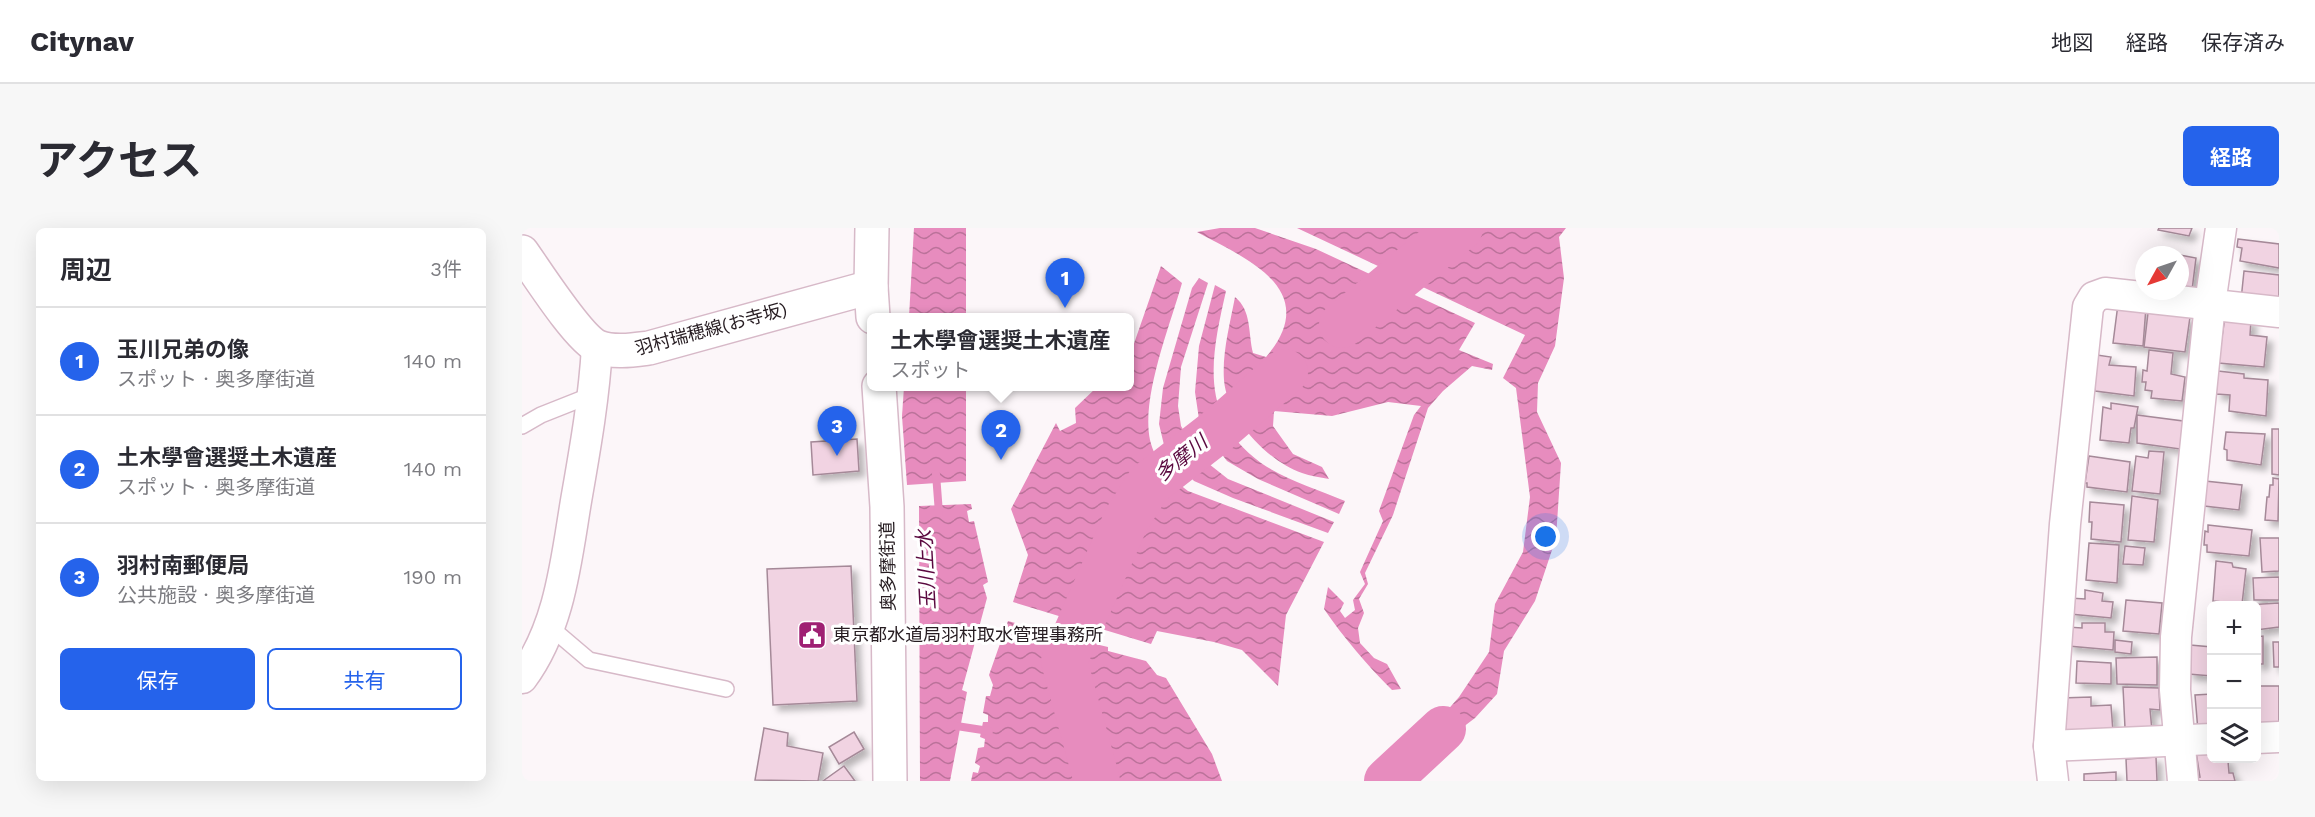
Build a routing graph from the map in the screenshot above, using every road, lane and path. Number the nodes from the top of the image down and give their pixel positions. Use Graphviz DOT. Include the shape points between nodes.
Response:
graph roads {
  1 [pos="872,228"];
  2 [pos="2221,228"];
  3 [pos="522,252"];
  4 [pos="872,302"];
  5 [pos="2210,304"];
  6 [pos="2279,312"];
  7 [pos="597,347"];
  8 [pos="879,391"];
  9 [pos="594,394"];
  10 [pos="522,426"];
  11 [pos="549,626"];
  12 [pos="522,678"];
  13 [pos="726,688"];
  14 [pos="2279,737"];
  15 [pos="2261,738"];
  16 [pos="2207,739"];
  17 [pos="2180,740"];
  18 [pos="2049,746"];
  19 [pos="890,781"];
  20 [pos="2054,781"];
  21 [pos="2183,781"];
  1 -- 4 [label="main road"];
  2 -- 5 [label="street"];
  3 -- 7 [label="main road" via="580,332"];
  4 -- 7 [label="main road, 羽村瑞穂線(お寺坂)" via="649,348 627,351"];
  5 -- 6 [label="street"];
  5 -- 17 [label="street" via="2176,637 2175,690"];
  5 -- 18 [label="street" via="2105,292 2094,297 2088,307 2065,524"];
  7 -- 9 [label="street"];
  8 -- 19 [label="main road, 奥多摩街道" via="887,507"];
  9 -- 10 [label="lane"];
  9 -- 11 [label="street" via="561,591"];
  11 -- 12 [label="street"];
  11 -- 13 [label="lane" via="589,660"];
  14 -- 15 [label="street"];
  16 -- 17 [label="street"];
  17 -- 18 [label="street"];
  17 -- 21 [label="street"];
  18 -- 20 [label="street"];
}
